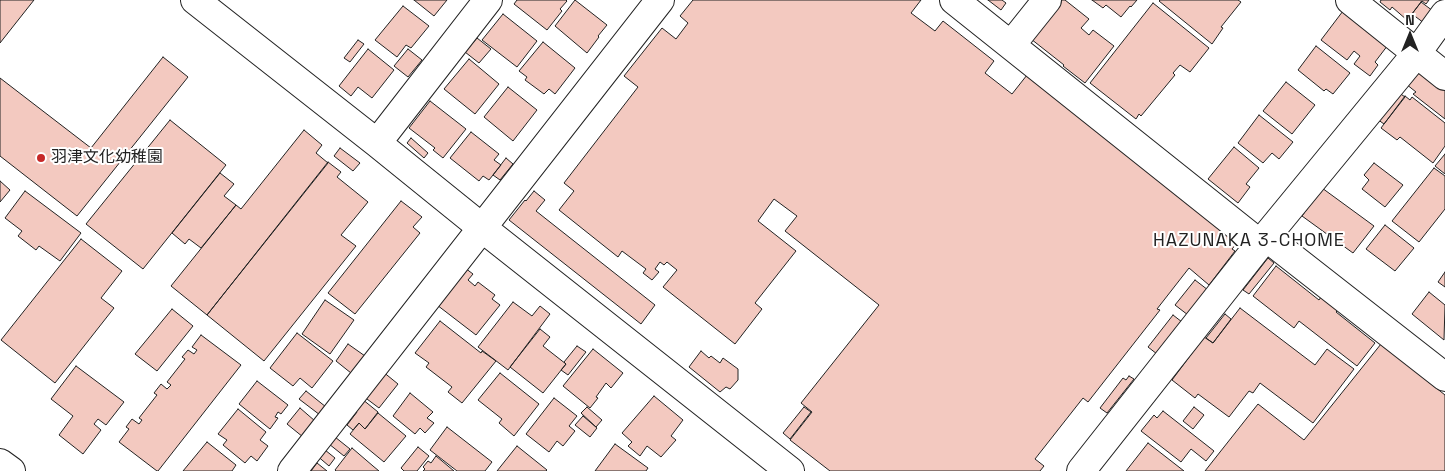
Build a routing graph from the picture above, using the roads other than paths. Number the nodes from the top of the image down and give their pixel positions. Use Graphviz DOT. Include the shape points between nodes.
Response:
graph roads {
  1 [pos="195,0"];
  2 [pos="488,0"];
  3 [pos="660,0"];
  4 [pos="954,0"];
  5 [pos="1047,0"];
  6 [pos="1350,0"];
  7 [pos="1445,14"];
  8 [pos="1012,46"];
  9 [pos="1416,54"];
  10 [pos="1445,76"];
  11 [pos="377,143"];
  12 [pos="481,227"];
  13 [pos="1263,240"];
  14 [pos="1445,377"];
  15 [pos="0,462"];
  16 [pos="11,471"];
  17 [pos="292,471"];
  18 [pos="790,471"];
  19 [pos="1081,471"];
  1 -- 11 [label="street"];
  2 -- 11 [label="street"];
  3 -- 12 [label="street"];
  4 -- 8 [label="street"];
  5 -- 8 [label="street"];
  6 -- 9 [label="street"];
  7 -- 9 [label="street"];
  8 -- 13 [label="street"];
  9 -- 10 [label="street"];
  9 -- 13 [label="street"];
  11 -- 12 [label="street"];
  12 -- 17 [label="street"];
  12 -- 18 [label="street"];
  13 -- 14 [label="street"];
  13 -- 19 [label="street"];
  15 -- 16 [label="street"];
}
